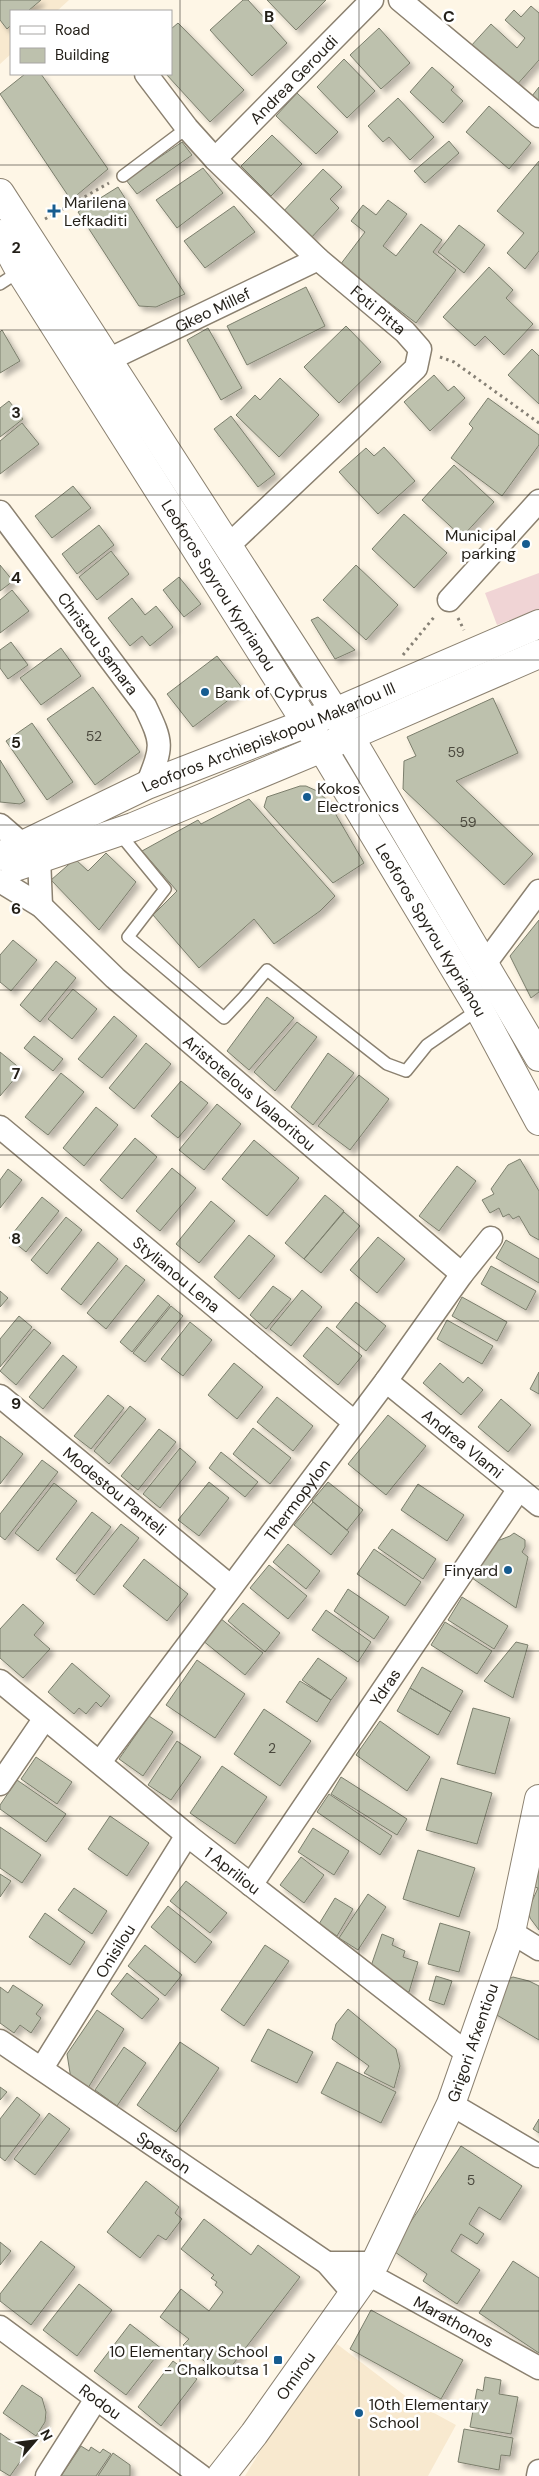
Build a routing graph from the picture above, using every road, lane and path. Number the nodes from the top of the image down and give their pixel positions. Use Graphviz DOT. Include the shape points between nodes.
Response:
graph roads {
  1 [pos="372,0"];
  2 [pos="400,0"];
  3 [pos="147,75"];
  4 [pos="539,116"];
  5 [pos="187,128"];
  6 [pos="215,159"];
  7 [pos="123,176"];
  8 [pos="0,193"];
  9 [pos="12,233"];
  10 [pos="318,259"];
  11 [pos="10,277"];
  12 [pos="420,349"];
  13 [pos="108,360"];
  14 [pos="539,423"];
  15 [pos="539,501"];
  16 [pos="0,512"];
  17 [pos="229,545"];
  18 [pos="449,600"];
  19 [pos="539,624"];
  20 [pos="475,652"];
  21 [pos="539,654"];
  22 [pos="402,658"];
  23 [pos="335,712"];
  24 [pos="307,723"];
  25 [pos="350,736"];
  26 [pos="322,748"];
  27 [pos="147,785"];
  28 [pos="0,825"];
  29 [pos="119,832"];
  30 [pos="21,853"];
  31 [pos="0,873"];
  32 [pos="0,881"];
  33 [pos="539,891"];
  34 [pos="41,906"];
  35 [pos="484,965"];
  36 [pos="479,1009"];
  37 [pos="539,1057"];
  38 [pos="539,1121"];
  39 [pos="0,1127"];
  40 [pos="491,1238"];
  41 [pos="462,1274"];
  42 [pos="386,1381"];
  43 [pos="0,1396"];
  44 [pos="354,1422"];
  45 [pos="519,1489"];
  46 [pos="539,1505"];
  47 [pos="230,1586"];
  48 [pos="0,1681"];
  49 [pos="45,1718"];
  50 [pos="100,1762"];
  51 [pos="0,1784"];
  52 [pos="539,1799"];
  53 [pos="187,1835"];
  54 [pos="251,1885"];
  55 [pos="511,1932"];
  56 [pos="539,1949"];
  57 [pos="0,2041"];
  58 [pos="468,2054"];
  59 [pos="42,2068"];
  60 [pos="452,2104"];
  61 [pos="539,2156"];
  62 [pos="327,2263"];
  63 [pos="366,2277"];
  64 [pos="0,2327"];
  65 [pos="539,2368"];
  66 [pos="96,2399"];
  67 [pos="539,2471"];
  68 [pos="47,2476"];
  69 [pos="201,2476"];
  70 [pos="221,2476"];
  71 [pos="538,2476"];
  1 -- 6 [label="street, Andrea Geroudi"];
  2 -- 4 [label="street"];
  3 -- 5 [label="street, Foti Pitta"];
  5 -- 6 [label="street, Foti Pitta"];
  5 -- 7 [label="lane"];
  6 -- 10 [label="street, Foti Pitta"];
  7 -- 9 [label="path"];
  8 -- 9 [label="main road, Leoforos Spyrou Kyprianou"];
  9 -- 11 [label="main road, Leoforos Spyrou Kyprianou"];
  9 -- 13 [label="main road, Leoforos Spyrou Kyprianou"];
  10 -- 12 [label="street, Foti Pitta" via="405,332"];
  10 -- 13 [label="street, Gkeo Millef"];
  11 -- 24 [label="main road, Leoforos Spyrou Kyprianou"];
  12 -- 14 [label="path" via="454,362"];
  12 -- 17 [label="street, Foti Pitta" via="416,368"];
  13 -- 17 [label="main road, Leoforos Spyrou Kyprianou"];
  15 -- 18 [label="street"];
  16 -- 27 [label="street, Christou Samara" via="145,706 160,736 158,757"];
  17 -- 23 [label="main road, Leoforos Spyrou Kyprianou"];
  18 -- 20 [label="path"];
  18 -- 22 [label="path"];
  19 -- 20 [label="main road, Leoforos Archiepiskopou Makariou III"];
  20 -- 23 [label="main road, Leoforos Archiepiskopou Makariou III"];
  21 -- 25 [label="main road, Leoforos Archiepiskopou Makariou III"];
  23 -- 24 [label="main road, Leoforos Archiepiskopou Makariou III"];
  23 -- 25 [label="main road, Leoforos Spyrou Kyprianou"];
  24 -- 26 [label="main road, Leoforos Spyrou Kyprianou"];
  24 -- 27 [label="main road, Leoforos Archiepiskopou Makariou III"];
  25 -- 26 [label="main road, Leoforos Archiepiskopou Makariou III"];
  25 -- 35 [label="main road, Leoforos Spyrou Kyprianou"];
  26 -- 29 [label="main road, Leoforos Archiepiskopou Makariou III"];
  26 -- 36 [label="main road, Leoforos Spyrou Kyprianou"];
  27 -- 30 [label="main road, Leoforos Archiepiskopou Makariou III"];
  28 -- 30 [label="street"];
  29 -- 30 [label="main road, Leoforos Archiepiskopou Makariou III"];
  29 -- 36 [label="lane" via="165,889 128,937 224,1018 267,970 387,1064 406,1071 427,1045"];
  30 -- 31 [label="main road, Leoforos Archiepiskopou Makariou III"];
  30 -- 34 [label="street"];
  32 -- 34 [label="street, Aristotelous Valaoritou"];
  33 -- 35 [label="street"];
  34 -- 41 [label="street, Aristotelous Valaoritou" via="115,978"];
  35 -- 37 [label="main road, Leoforos Spyrou Kyprianou"];
  36 -- 38 [label="main road, Leoforos Spyrou Kyprianou"];
  39 -- 44 [label="street, Stylianou Lena"];
  40 -- 41 [label="street, Thermopylon"];
  41 -- 42 [label="street, Thermopylon"];
  42 -- 44 [label="street, Thermopylon"];
  42 -- 45 [label="street, Andrea Vlami"];
  43 -- 47 [label="street, Modestou Panteli"];
  44 -- 47 [label="street, Thermopylon"];
  45 -- 46 [label="street, Andrea Vlami"];
  45 -- 54 [label="street, Ydras"];
  47 -- 50 [label="street, Thermopylon"];
  48 -- 49 [label="street, 1 Apriliou"];
  49 -- 50 [label="street, 1 Apriliou"];
  49 -- 51 [label="street"];
  50 -- 53 [label="street, 1 Apriliou"];
  52 -- 55 [label="main road, Grigori Afxentiou"];
  53 -- 54 [label="street, 1 Apriliou"];
  53 -- 59 [label="street, Onisilou"];
  54 -- 58 [label="street, 1 Apriliou"];
  55 -- 56 [label="street"];
  55 -- 58 [label="main road, Grigori Afxentiou"];
  57 -- 59 [label="street, Spetson"];
  58 -- 60 [label="main road, Grigori Afxentiou"];
  59 -- 62 [label="street, Spetson"];
  60 -- 61 [label="street"];
  60 -- 63 [label="main road, Grigori Afxentiou"];
  62 -- 63 [label="street, Spetson"];
  62 -- 63 [label="street"];
  63 -- 65 [label="street, Marathonos"];
  63 -- 70 [label="main road, Omirou"];
  64 -- 66 [label="street, Rodou"];
  66 -- 68 [label="street"];
  66 -- 69 [label="street, Rodou"];
  67 -- 71 [label="street"];
}
